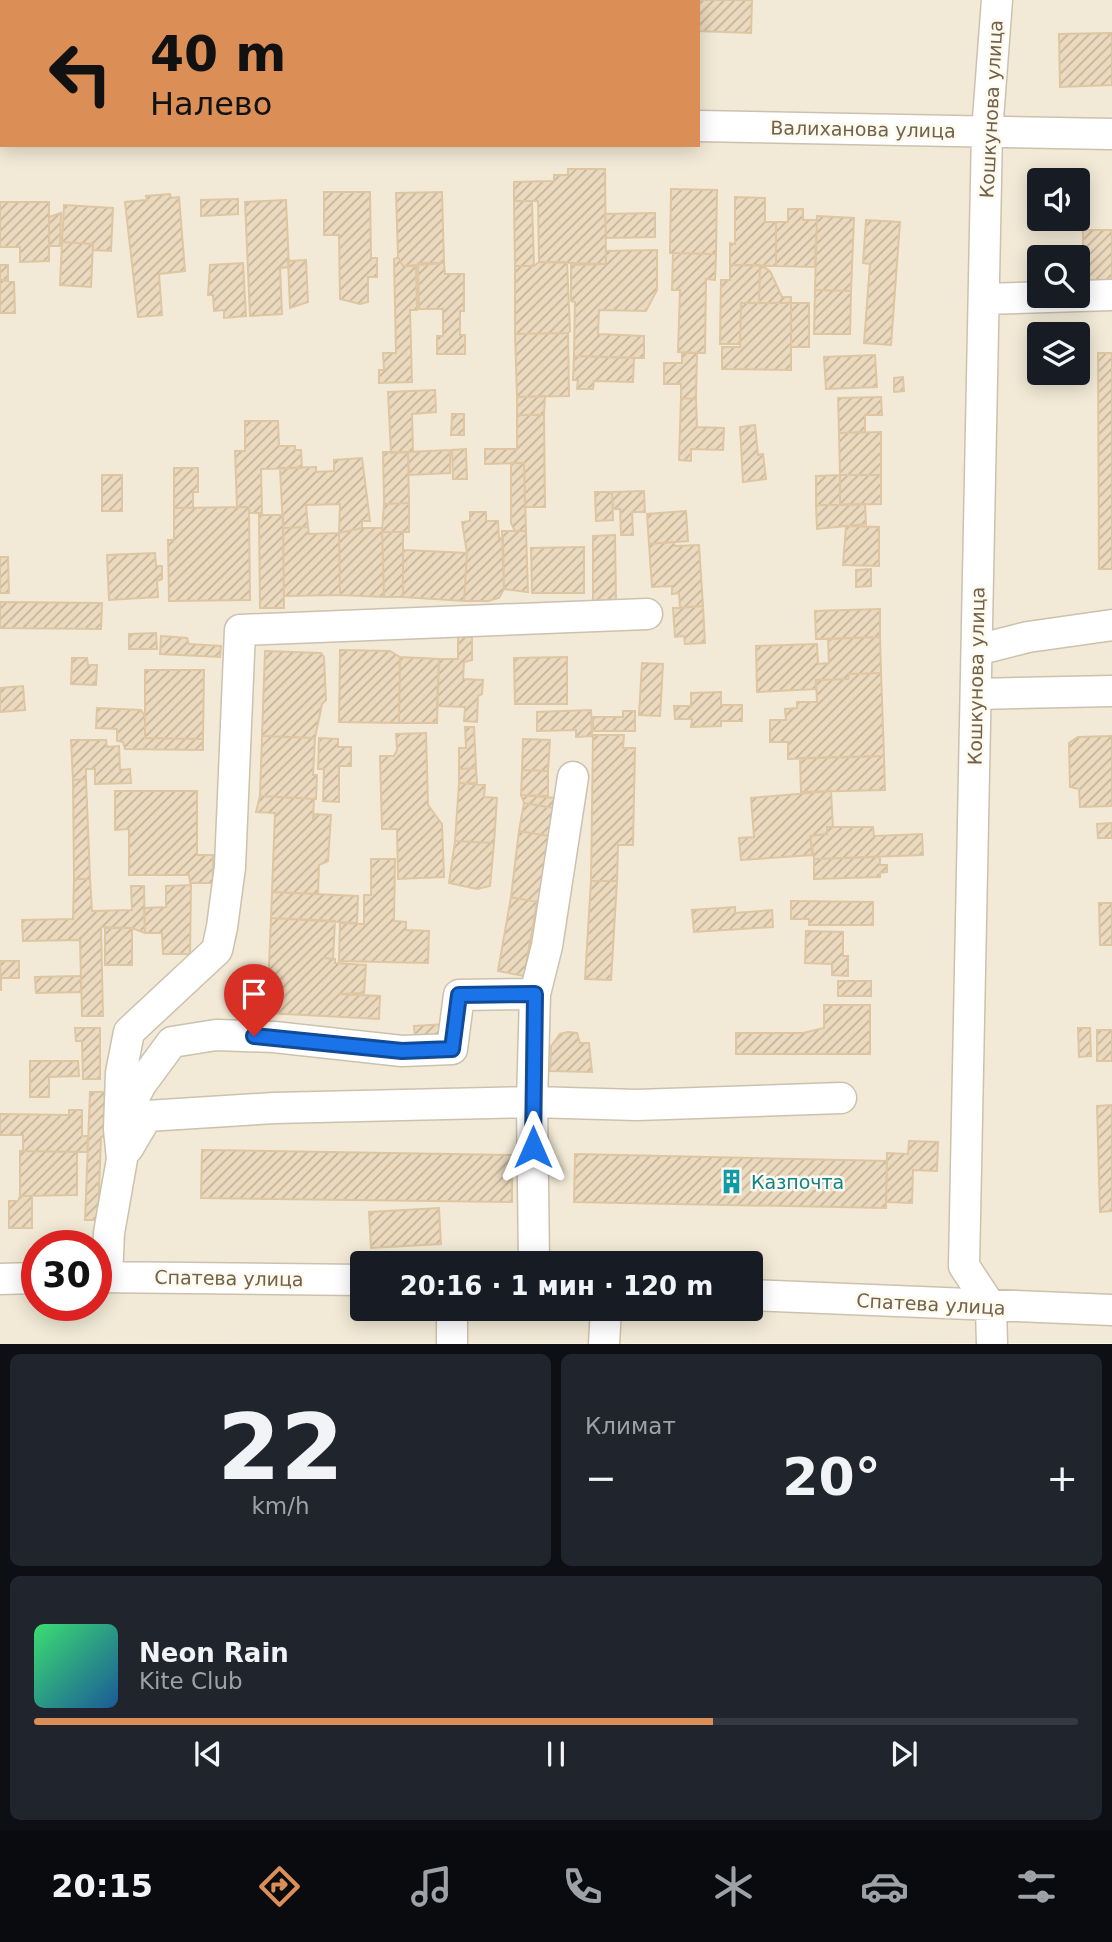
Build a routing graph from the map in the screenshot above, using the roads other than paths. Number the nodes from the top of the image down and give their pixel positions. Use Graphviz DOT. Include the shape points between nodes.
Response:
graph roads {
  1 [pos="997,0"];
  2 [pos="700,125"];
  3 [pos="987,132"];
  4 [pos="1112,134"];
  5 [pos="1112,295"];
  6 [pos="984,299"];
  7 [pos="647,614"];
  8 [pos="1112,625"];
  9 [pos="977,650"];
  10 [pos="1112,691"];
  11 [pos="976,694"];
  12 [pos="573,777"];
  13 [pos="535,994"];
  14 [pos="841,1098"];
  15 [pos="533,1102"];
  16 [pos="119,1129"];
  17 [pos="122,1159"];
  18 [pos="110,1230"];
  19 [pos="534,1251"];
  20 [pos="112,1277"];
  21 [pos="21,1278"];
  22 [pos="0,1279"];
  23 [pos="350,1280"];
  24 [pos="763,1297"];
  25 [pos="991,1307"];
  26 [pos="1112,1310"];
  27 [pos="452,1321"];
  28 [pos="605,1321"];
  29 [pos="452,1343"];
  30 [pos="604,1343"];
  31 [pos="992,1343"];
  1 -- 3 [label="street, Кошкунова улица"];
  2 -- 3 [label="street, Валиханова улица"];
  3 -- 4 [label="street, Валиханова улица"];
  3 -- 6 [label="street, Кошкунова улица"];
  5 -- 6 [label="street"];
  6 -- 9 [label="street, Кошкунова улица"];
  7 -- 16 [label="street" via="240,630 230,867 217,950 129,1032 121,1073"];
  8 -- 9 [label="street"];
  9 -- 11 [label="street, Кошкунова улица"];
  10 -- 11 [label="street"];
  11 -- 25 [label="street, Кошкунова улица" via="964,1266"];
  12 -- 13 [label="street" via="547,946"];
  13 -- 15 [label="street"];
  13 -- 16 [label="street" via="459,995 452,1049 402,1051 216,1035 173,1042 141,1084"];
  14 -- 15 [label="street" via="637,1105"];
  15 -- 17 [label="street" via="148,1116"];
  15 -- 19 [label="street"];
  16 -- 17 [label="street"];
  17 -- 18 [label="street"];
  20 -- 23 [label="street, Спатева улица"];
  21 -- 22 [label="street"];
  24 -- 25 [label="street, Спатева улица"];
  25 -- 26 [label="street, Спатева улица"];
  25 -- 31 [label="street"];
  27 -- 29 [label="street"];
  28 -- 30 [label="street"];
}
